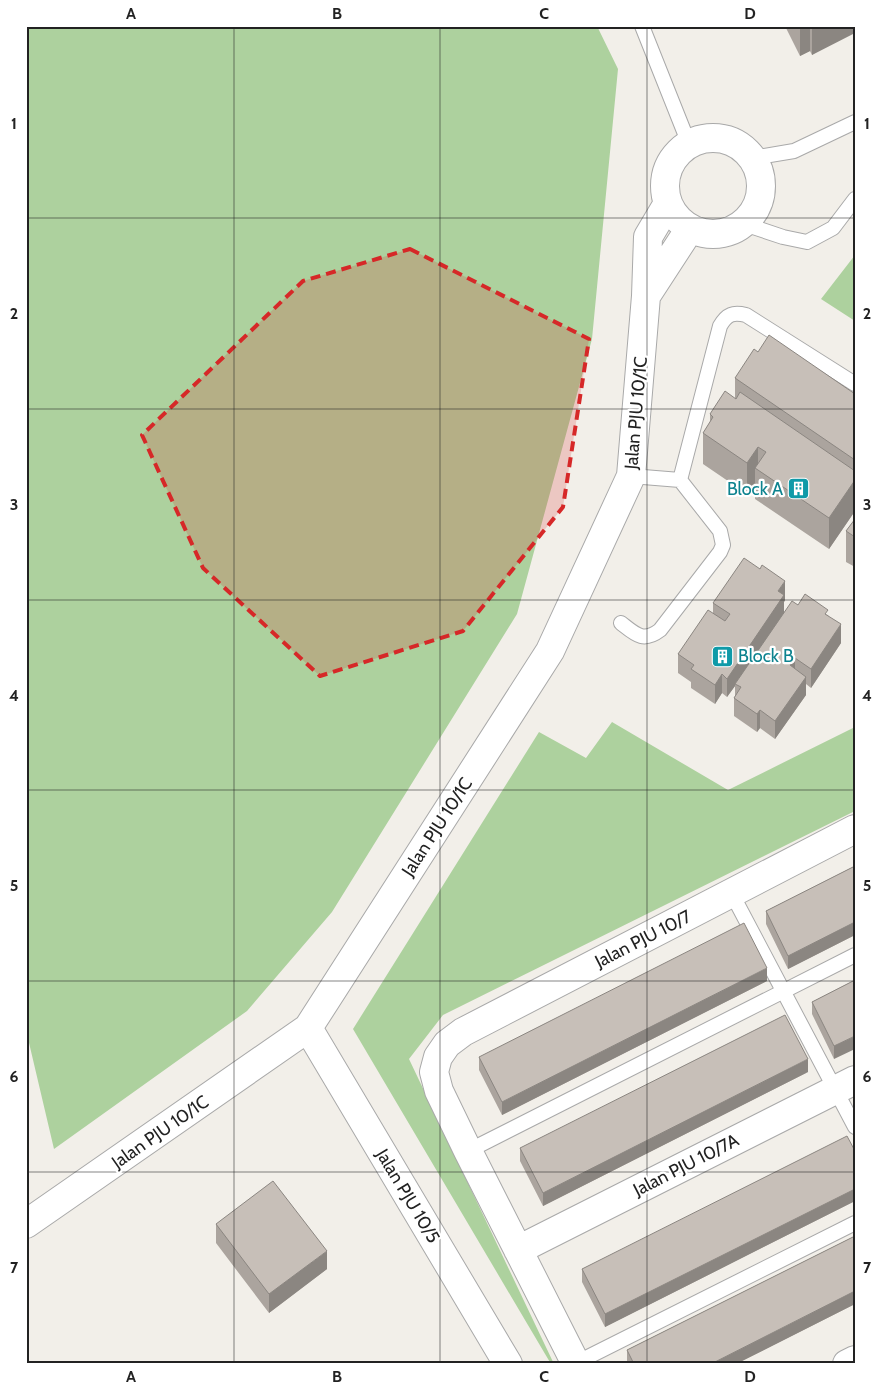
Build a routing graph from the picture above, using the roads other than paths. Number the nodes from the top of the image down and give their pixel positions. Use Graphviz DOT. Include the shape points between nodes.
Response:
graph roads {
  1 [pos="642,26"];
  2 [pos="855,122"];
  3 [pos="689,144"];
  4 [pos="752,158"];
  5 [pos="855,199"];
  6 [pos="667,205"];
  7 [pos="744,224"];
  8 [pos="689,230"];
  9 [pos="646,296"];
  10 [pos="855,384"];
  11 [pos="631,476"];
  12 [pos="680,480"];
  13 [pos="621,623"];
  14 [pos="855,829"];
  15 [pos="732,894"];
  16 [pos="855,955"];
  17 [pos="784,992"];
  18 [pos="308,1028"];
  19 [pos="845,1085"];
  20 [pos="855,1127"];
  21 [pos="468,1152"];
  22 [pos="855,1223"];
  23 [pos="26,1224"];
  24 [pos="518,1250"];
  25 [pos="855,1360"];
  26 [pos="508,1364"];
  27 [pos="576,1364"];
  28 [pos="847,1364"];
  1 -- 3 [label="lane"];
  2 -- 4 [label="lane" via="794,151"];
  3 -- 4 [label="street" via="712,138 735,143"];
  3 -- 6 [label="street" via="672,160 664,182"];
  4 -- 7 [label="street" via="761,180 758,204"];
  5 -- 7 [label="lane" via="833,228 807,242"];
  6 -- 8 [label="street"];
  6 -- 9 [label="street, Jalan PJU 10/1C" via="648,237"];
  7 -- 8 [label="street" via="718,235"];
  8 -- 9 [label="street, Jalan PJU 10/1C"];
  9 -- 11 [label="street, Jalan PJU 10/1C"];
  10 -- 12 [label="lane" via="746,315 735,312 725,316"];
  11 -- 12 [label="lane"];
  11 -- 18 [label="street, Jalan PJU 10/1C" via="550,651"];
  12 -- 13 [label="lane" via="720,530 723,545 653,636 636,634"];
  14 -- 15 [label="street, Jalan PJU 10/7"];
  15 -- 17 [label="lane"];
  15 -- 21 [label="street, Jalan PJU 10/7" via="463,1032 447,1044 438,1057 434,1072 439,1091"];
  16 -- 17 [label="lane"];
  17 -- 19 [label="lane"];
  17 -- 21 [label="lane"];
  18 -- 23 [label="street, Jalan PJU 10/1C"];
  18 -- 26 [label="street, Jalan PJU 10/5"];
  19 -- 20 [label="lane"];
  19 -- 24 [label="street, Jalan PJU 10/7A"];
  21 -- 24 [label="street"];
  22 -- 27 [label="lane"];
  24 -- 27 [label="street"];
  25 -- 28 [label="street"];
}
